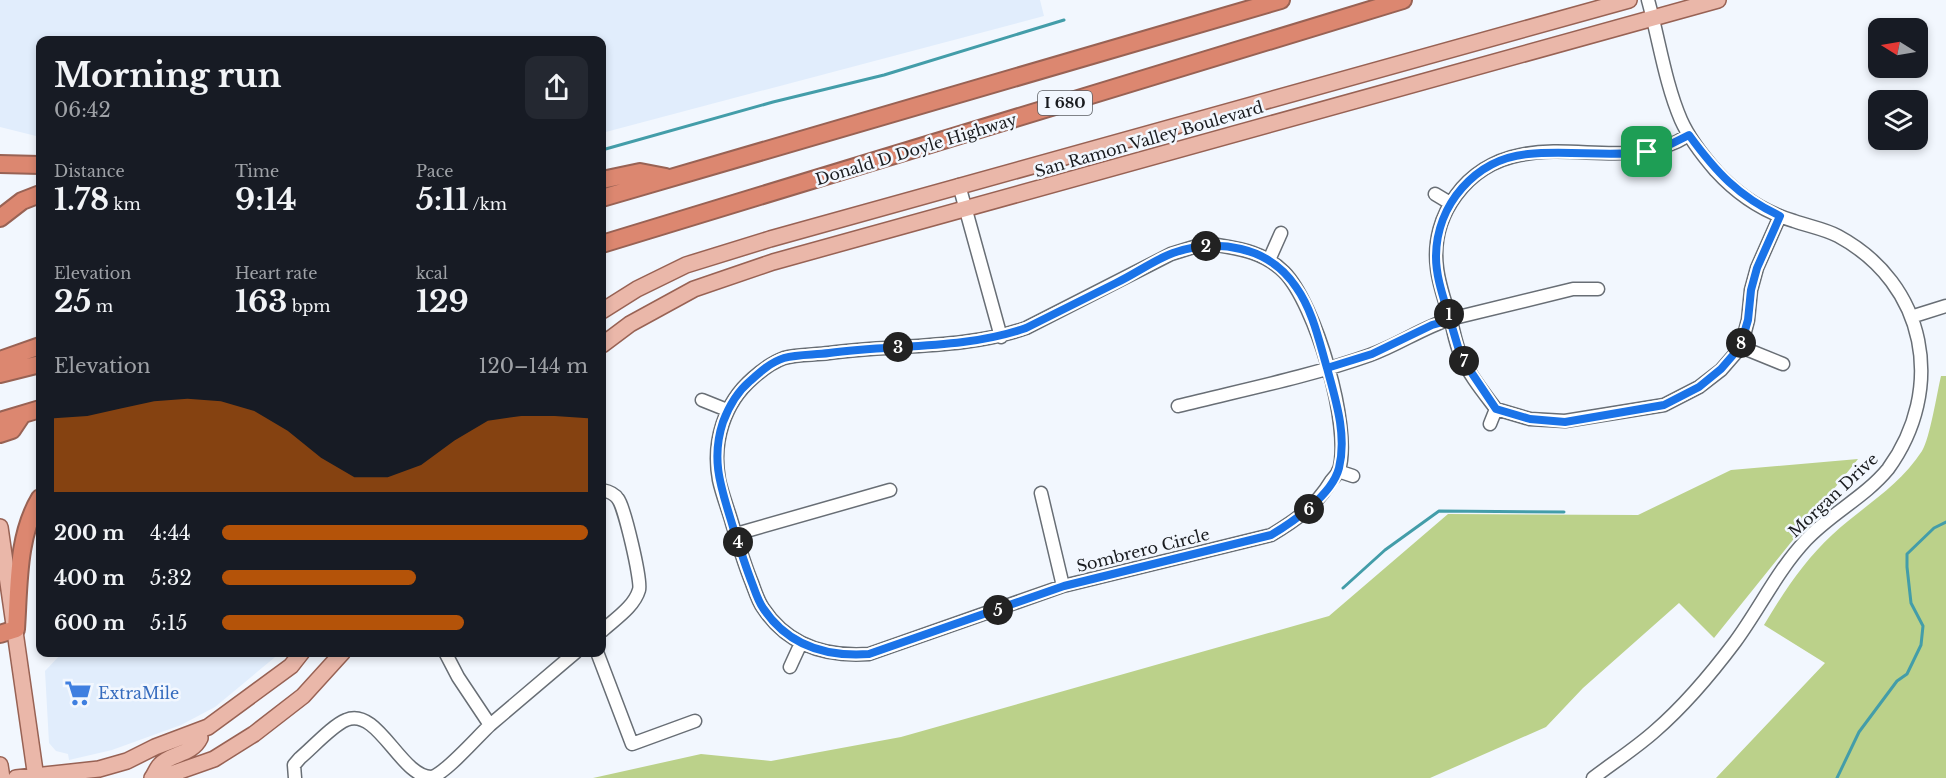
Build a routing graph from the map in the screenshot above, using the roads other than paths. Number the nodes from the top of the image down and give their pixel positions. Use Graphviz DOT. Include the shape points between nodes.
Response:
graph roads {
  1 [pos="1281,0"];
  2 [pos="1403,0"];
  3 [pos="1629,0"];
  4 [pos="1648,0"];
  5 [pos="1718,0"];
  6 [pos="1653,18"];
  7 [pos="1689,135"];
  8 [pos="0,164"];
  9 [pos="36,165"];
  10 [pos="670,177"];
  11 [pos="606,179"];
  12 [pos="959,185"];
  13 [pos="1435,194"];
  14 [pos="36,196"];
  15 [pos="606,197"];
  16 [pos="1450,203"];
  17 [pos="966,209"];
  18 [pos="1780,216"];
  19 [pos="0,218"];
  20 [pos="1281,233"];
  21 [pos="606,243"];
  22 [pos="1269,260"];
  23 [pos="1598,289"];
  24 [pos="1946,306"];
  25 [pos="606,308"];
  26 [pos="1914,316"];
  27 [pos="1450,320"];
  28 [pos="1001,337"];
  29 [pos="606,342"];
  30 [pos="36,347"];
  31 [pos="1740,347"];
  32 [pos="0,360"];
  33 [pos="1783,364"];
  34 [pos="36,365"];
  35 [pos="1327,368"];
  36 [pos="0,374"];
  37 [pos="702,400"];
  38 [pos="1178,405"];
  39 [pos="1496,409"];
  40 [pos="728,410"];
  41 [pos="36,411"];
  42 [pos="22,415"];
  43 [pos="0,421"];
  44 [pos="1490,424"];
  45 [pos="0,434"];
  46 [pos="1338,471"];
  47 [pos="1353,476"];
  48 [pos="890,490"];
  49 [pos="606,491"];
  50 [pos="1041,494"];
  51 [pos="36,507"];
  52 [pos="0,527"];
  53 [pos="735,534"];
  54 [pos="1064,586"];
  55 [pos="606,627"];
  56 [pos="8,632"];
  57 [pos="801,643"];
  58 [pos="298,657"];
  59 [pos="338,657"];
  60 [pos="448,657"];
  61 [pos="566,657"];
  62 [pos="599,657"];
  63 [pos="790,667"];
  64 [pos="695,721"];
  65 [pos="490,725"];
  66 [pos="198,731"];
  67 [pos="0,765"];
  68 [pos="36,777"];
  69 [pos="3,778"];
  70 [pos="16,778"];
  71 [pos="152,778"];
  72 [pos="160,778"];
  73 [pos="295,778"];
  74 [pos="1593,778"];
  1 -- 10 [label="highway, I 680"];
  2 -- 21 [label="highway, Donald D Doyle Highway / I 680"];
  3 -- 12 [label="main road, San Ramon Valley Boulevard"];
  4 -- 6 [label="street, Morgan Drive"];
  5 -- 6 [label="main road, San Ramon Valley Boulevard"];
  6 -- 7 [label="street, Morgan Drive" via="1676,107"];
  6 -- 17 [label="main road, San Ramon Valley Boulevard"];
  7 -- 16 [label="street" via="1635,154 1517,155 1477,174"];
  7 -- 18 [label="street, Morgan Drive" via="1728,183"];
  8 -- 9 [label="highway"];
  10 -- 11 [label="highway" via="640,172"];
  10 -- 15 [label="highway, I 680"];
  12 -- 17 [label="street"];
  12 -- 25 [label="main road, San Ramon Valley Boulevard" via="686,265"];
  13 -- 16 [label="street"];
  14 -- 19 [label="highway"];
  16 -- 27 [label="street" via="1436,255"];
  17 -- 28 [label="street"];
  17 -- 29 [label="main road, San Ramon Valley Boulevard" via="772,262 694,289 630,324"];
  18 -- 26 [label="street, Morgan Drive" via="1835,234 1865,253 1894,283"];
  18 -- 31 [label="street" via="1757,268"];
  20 -- 22 [label="street"];
  22 -- 28 [label="street, Sombrero Circle" via="1247,250 1217,245 1171,254"];
  22 -- 35 [label="street, Sombrero Circle" via="1284,272 1311,314"];
  23 -- 27 [label="street" via="1574,289"];
  24 -- 26 [label="street"];
  26 -- 74 [label="street, Morgan Drive" via="1924,362 1923,383 1914,425 1897,457 1868,489 1822,525 1791,557 1698,689 1655,731"];
  27 -- 35 [label="street" via="1372,354"];
  27 -- 39 [label="street" via="1461,357"];
  28 -- 40 [label="street, Sombrero Circle" via="783,358 740,389"];
  30 -- 32 [label="highway"];
  31 -- 33 [label="street"];
  31 -- 39 [label="street" via="1699,387 1664,405 1565,422 1530,419"];
  34 -- 36 [label="highway"];
  35 -- 38 [label="street"];
  35 -- 46 [label="street, Sombrero Circle" via="1342,440"];
  37 -- 40 [label="street"];
  39 -- 44 [label="street"];
  40 -- 53 [label="street, Sombrero Circle" via="716,458"];
  41 -- 42 [label="highway"];
  42 -- 43 [label="highway"];
  42 -- 45 [label="highway" via="12,430"];
  46 -- 47 [label="street"];
  46 -- 54 [label="street, Sombrero Circle" via="1311,508 1271,535"];
  48 -- 53 [label="street"];
  49 -- 55 [label="street" via="618,499 640,588 633,602"];
  50 -- 54 [label="street"];
  51 -- 56 [label="highway" via="23,544"];
  52 -- 56 [label="main road"];
  53 -- 57 [label="street, Sombrero Circle" via="762,608"];
  54 -- 57 [label="street, Sombrero Circle" via="869,654 821,652"];
  56 -- 68 [label="main road"];
  57 -- 63 [label="street"];
  58 -- 66 [label="main road" via="291,666"];
  59 -- 72 [label="main road" via="303,696 254,734 214,759"];
  60 -- 65 [label="street"];
  61 -- 65 [label="street"];
  62 -- 64 [label="street" via="632,744"];
  65 -- 73 [label="street" via="432,778 412,772 378,733 354,717 344,720 300,758 294,765"];
  66 -- 68 [label="main road" via="99,769"];
  66 -- 71 [label="main road" via="198,744 161,764"];
  67 -- 69 [label="main road"];
  68 -- 70 [label="main road"];
}
